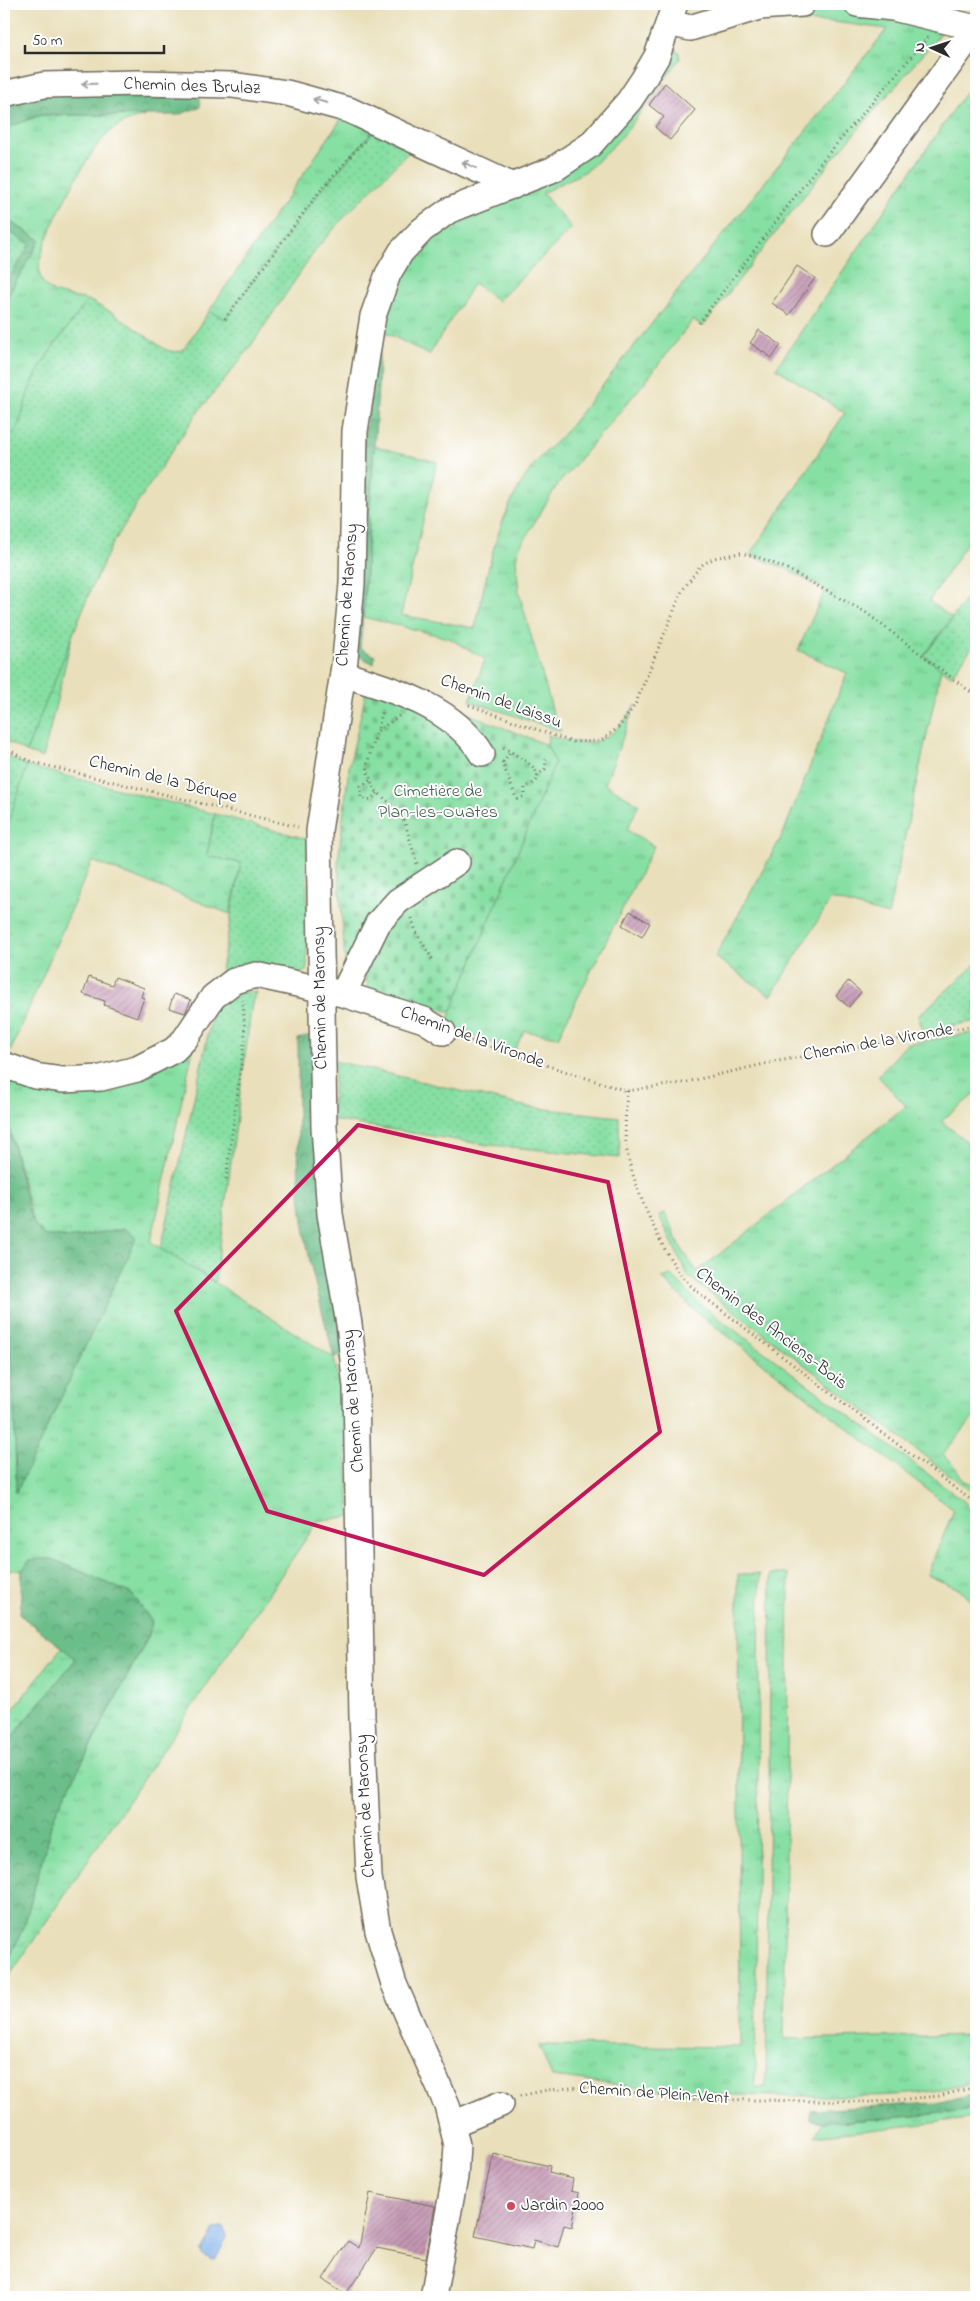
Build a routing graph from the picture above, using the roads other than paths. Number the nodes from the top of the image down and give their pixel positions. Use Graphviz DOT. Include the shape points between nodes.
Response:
graph roads {
  1 [pos="802,4"];
  2 [pos="857,4"];
  3 [pos="672,14"];
  4 [pos="976,28"];
  5 [pos="4,94"];
  6 [pos="513,186"];
  7 [pos="827,234"];
  8 [pos="343,674"];
  9 [pos="497,750"];
  10 [pos="457,862"];
  11 [pos="332,991"];
  12 [pos="444,1032"];
  13 [pos="4,1064"];
  14 [pos="501,2104"];
  15 [pos="453,2124"];
  16 [pos="433,2297"];
  1 -- 3 [label="street" via="759,8 690,28"];
  2 -- 4 [label="street" via="893,8"];
  3 -- 6 [label="street, Chemin de Maronsy" via="657,56 644,80 604,131 554,170"];
  4 -- 7 [label="street"];
  6 -- 5 [label="street, Chemin des Brulaz, one-way" via="380,124 324,102 287,93 232,85 139,83 44,85"];
  6 -- 8 [label="street, Chemin de Maronsy" via="462,204 422,230 394,264 378,301 368,343 355,431 352,584"];
  8 -- 9 [label="street" via="427,705 474,740"];
  8 -- 11 [label="street, Chemin de Maronsy" via="319,831"];
  10 -- 11 [label="street" via="413,891 378,923"];
  11 -- 12 [label="street, Chemin de la Vironde" via="424,1020"];
  11 -- 13 [label="street, Chemin de la Vironde" via="256,976 234,981 212,997 185,1039 174,1050 115,1076 77,1080 48,1078"];
  11 -- 15 [label="street, Chemin de Maronsy" via="327,1180 356,1386 362,1717 369,1877 378,1931 394,1984"];
  14 -- 15 [label="street"];
  15 -- 16 [label="street" via="457,2145 455,2177"];
}
